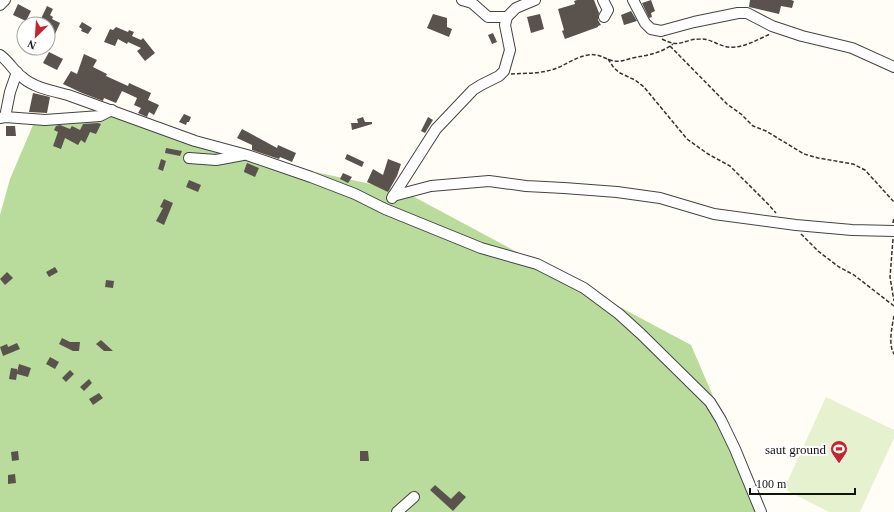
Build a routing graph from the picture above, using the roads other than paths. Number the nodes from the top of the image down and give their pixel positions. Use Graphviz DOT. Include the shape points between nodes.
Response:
graph roads {
  1 [pos="5,0"];
  2 [pos="462,0"];
  3 [pos="535,0"];
  4 [pos="603,0"];
  5 [pos="633,0"];
  6 [pos="0,5"];
  7 [pos="507,17"];
  8 [pos="604,17"];
  9 [pos="0,55"];
  10 [pos="894,67"];
  11 [pos="17,72"];
  12 [pos="112,110"];
  13 [pos="2,117"];
  14 [pos="247,155"];
  15 [pos="189,158"];
  16 [pos="393,196"];
  17 [pos="385,209"];
  18 [pos="894,231"];
  19 [pos="414,497"];
  20 [pos="397,512"];
  21 [pos="761,512"];
  1 -- 6 [label="street"];
  2 -- 7 [label="street" via="472,3 488,17"];
  3 -- 7 [label="street" via="516,8"];
  4 -- 8 [label="street" via="608,10"];
  5 -- 10 [label="street" via="651,30 661,31 747,13 778,28 852,48"];
  7 -- 16 [label="street" via="505,25 510,50 506,68 501,74 473,90 436,129"];
  9 -- 11 [label="street"];
  11 -- 12 [label="street" via="22,78 47,90"];
  11 -- 13 [label="street"];
  12 -- 13 [label="street" via="100,116 45,120"];
  12 -- 14 [label="street" via="195,141"];
  14 -- 15 [label="street" via="216,160"];
  14 -- 17 [label="street" via="356,194"];
  16 -- 17 [label="street"];
  16 -- 18 [label="street" via="431,186 489,181 660,198 736,218 852,230"];
  17 -- 21 [label="street" via="481,248 538,264 584,288 619,314 710,402 735,449"];
  19 -- 20 [label="street"];
}
